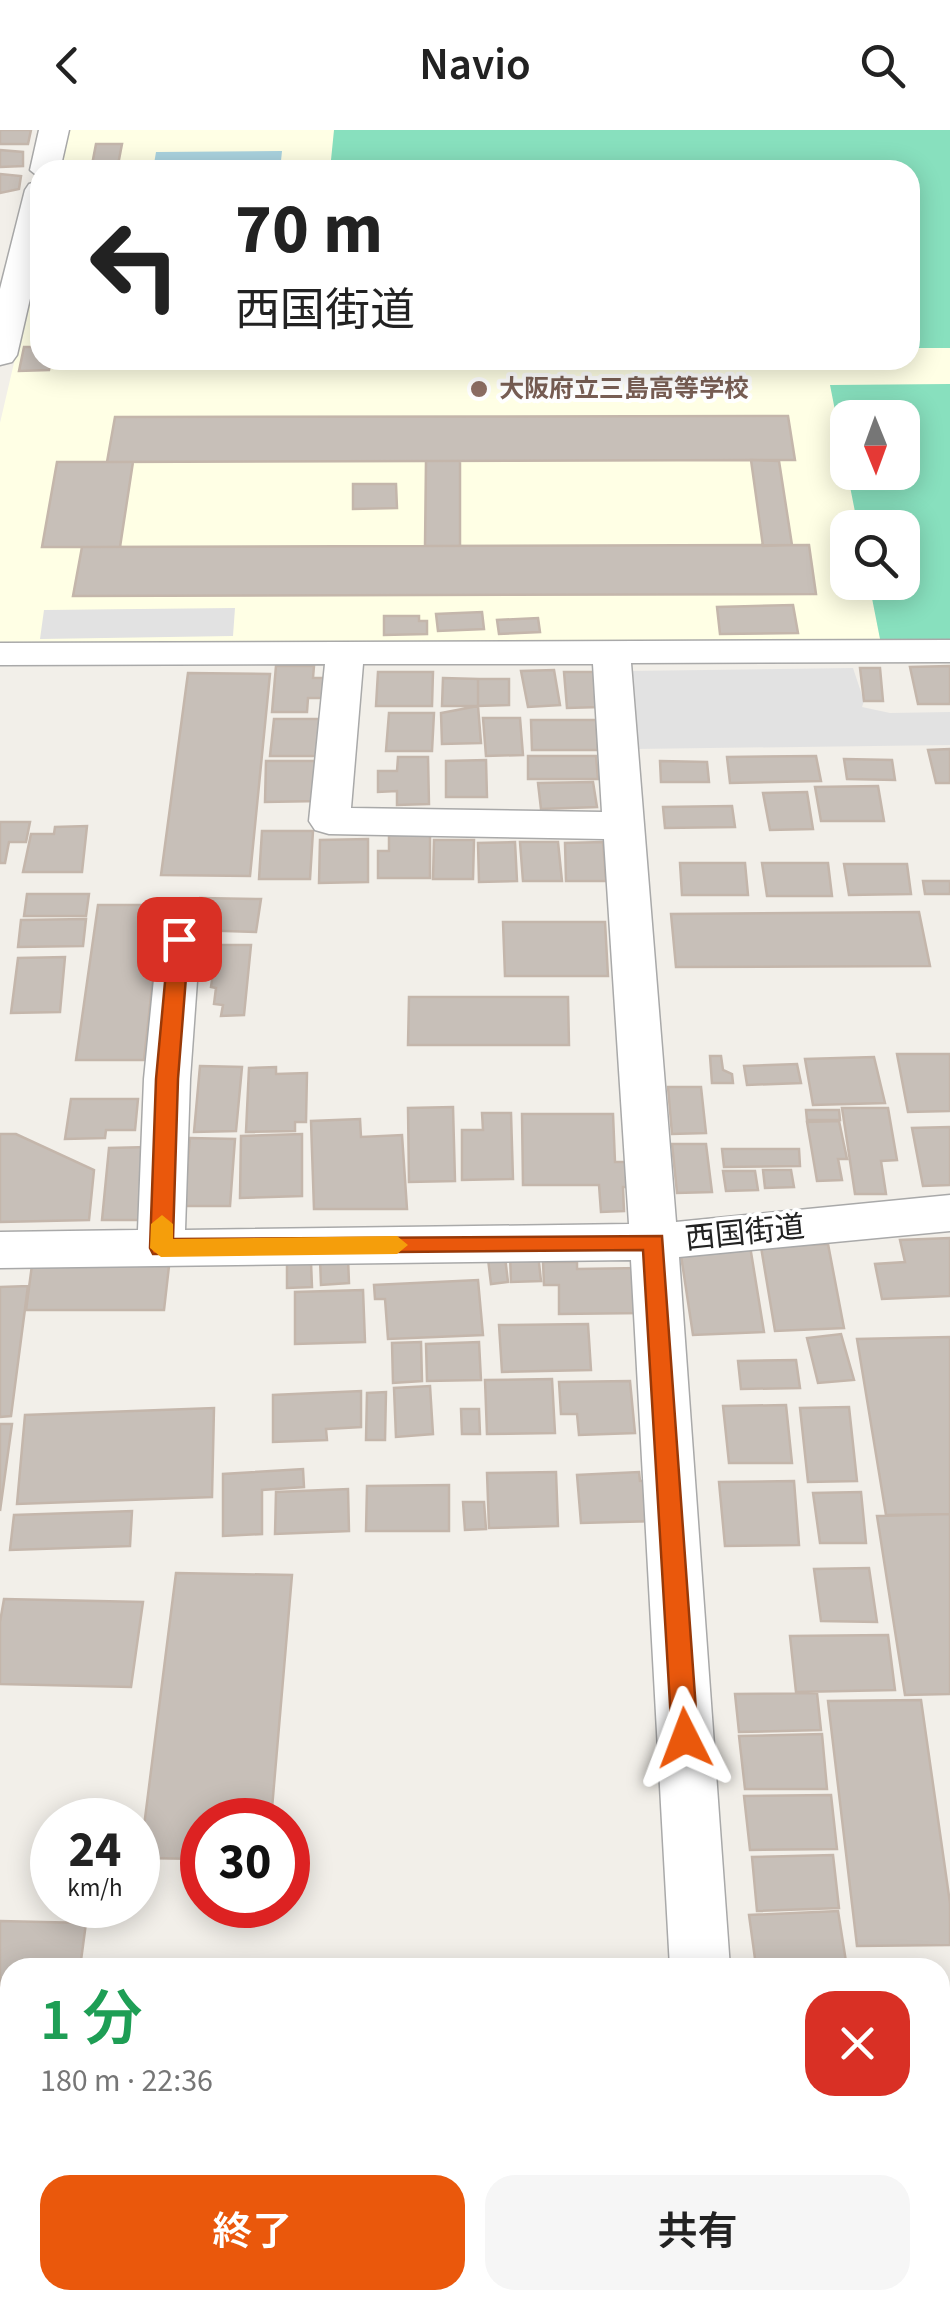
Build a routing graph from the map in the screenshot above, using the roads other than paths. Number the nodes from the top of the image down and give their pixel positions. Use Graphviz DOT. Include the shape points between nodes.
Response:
graph roads {
  1 [pos="54,130"];
  2 [pos="47,160"];
  3 [pos="30,231"];
  4 [pos="0,355"];
  5 [pos="950,651"];
  6 [pos="610,652"];
  7 [pos="345,653"];
  8 [pos="0,654"];
  9 [pos="623,826"];
  10 [pos="179,939"];
  11 [pos="950,1212"];
  12 [pos="654,1242"];
  13 [pos="161,1248"];
  14 [pos="0,1250"];
  15 [pos="699,1958"];
  1 -- 2 [label="street"];
  3 -- 4 [label="street"];
  5 -- 6 [label="street"];
  6 -- 7 [label="street"];
  6 -- 9 [label="street"];
  7 -- 8 [label="street"];
  7 -- 9 [label="street" via="329,820"];
  9 -- 12 [label="street"];
  10 -- 13 [label="street"];
  11 -- 12 [label="street, 西国街道"];
  12 -- 13 [label="street, 西国街道"];
  12 -- 15 [label="street"];
  13 -- 14 [label="street, 西国街道"];
}
